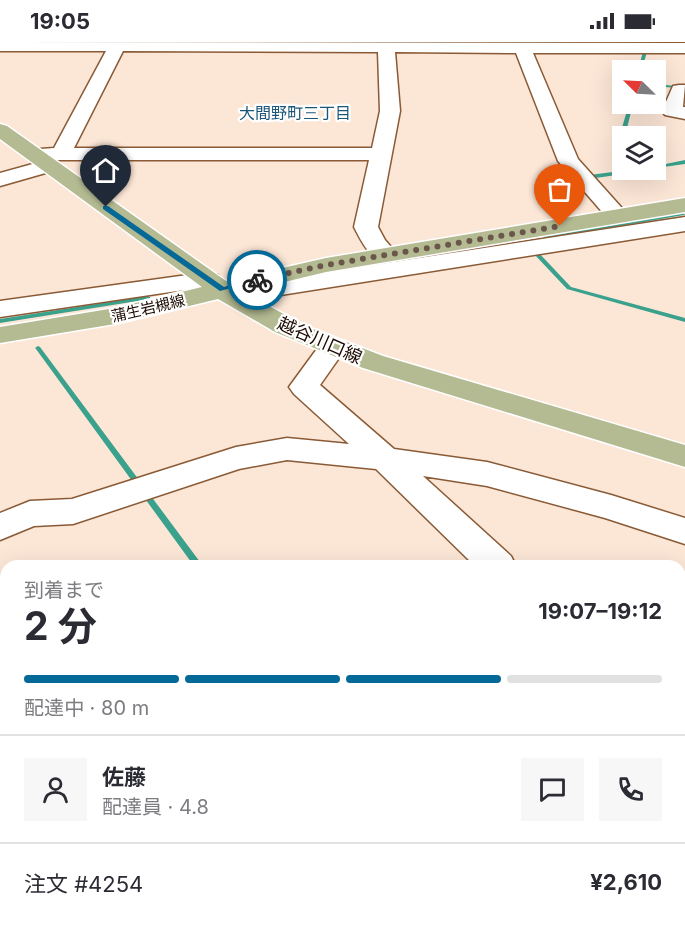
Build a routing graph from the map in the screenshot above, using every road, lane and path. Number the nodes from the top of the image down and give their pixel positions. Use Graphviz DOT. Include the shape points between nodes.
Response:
graph roads {
  1 [pos="118,44"];
  2 [pos="387,45"];
  3 [pos="522,45"];
  4 [pos="0,46"];
  5 [pos="685,48"];
  6 [pos="685,91"];
  7 [pos="685,113"];
  8 [pos="0,130"];
  9 [pos="382,154"];
  10 [pos="48,158"];
  11 [pos="0,180"];
  12 [pos="685,205"];
  13 [pos="618,216"];
  14 [pos="685,224"];
  15 [pos="386,255"];
  16 [pos="221,288"];
  17 [pos="0,309"];
  18 [pos="0,335"];
  19 [pos="332,348"];
  20 [pos="685,456"];
  21 [pos="385,459"];
  22 [pos="0,527"];
  23 [pos="685,531"];
  24 [pos="492,560"];
  1 -- 2 [label="street"];
  1 -- 4 [label="street"];
  1 -- 10 [label="street"];
  2 -- 3 [label="street"];
  2 -- 9 [label="street" via="390,111"];
  3 -- 5 [label="street"];
  3 -- 13 [label="street" via="568,161"];
  6 -- 7 [label="street" via="679,90 672,111"];
  8 -- 10 [label="main road, 越谷川口線"];
  9 -- 10 [label="street"];
  9 -- 15 [label="street" via="366,227"];
  10 -- 11 [label="street"];
  10 -- 16 [label="main road, 越谷川口線"];
  12 -- 13 [label="main road, 蒲生岩槻線"];
  13 -- 15 [label="main road, 蒲生岩槻線"];
  14 -- 16 [label="street"];
  15 -- 16 [label="main road, 蒲生岩槻線"];
  16 -- 17 [label="street"];
  16 -- 18 [label="main road, 蒲生岩槻線" via="115,316"];
  16 -- 19 [label="main road, 越谷川口線" via="258,312"];
  19 -- 20 [label="main road, 越谷川口線"];
  19 -- 21 [label="street" via="304,387"];
  21 -- 22 [label="street" via="287,449 236,458 73,511 30,514"];
  21 -- 23 [label="street" via="487,474"];
  21 -- 24 [label="street"];
}
